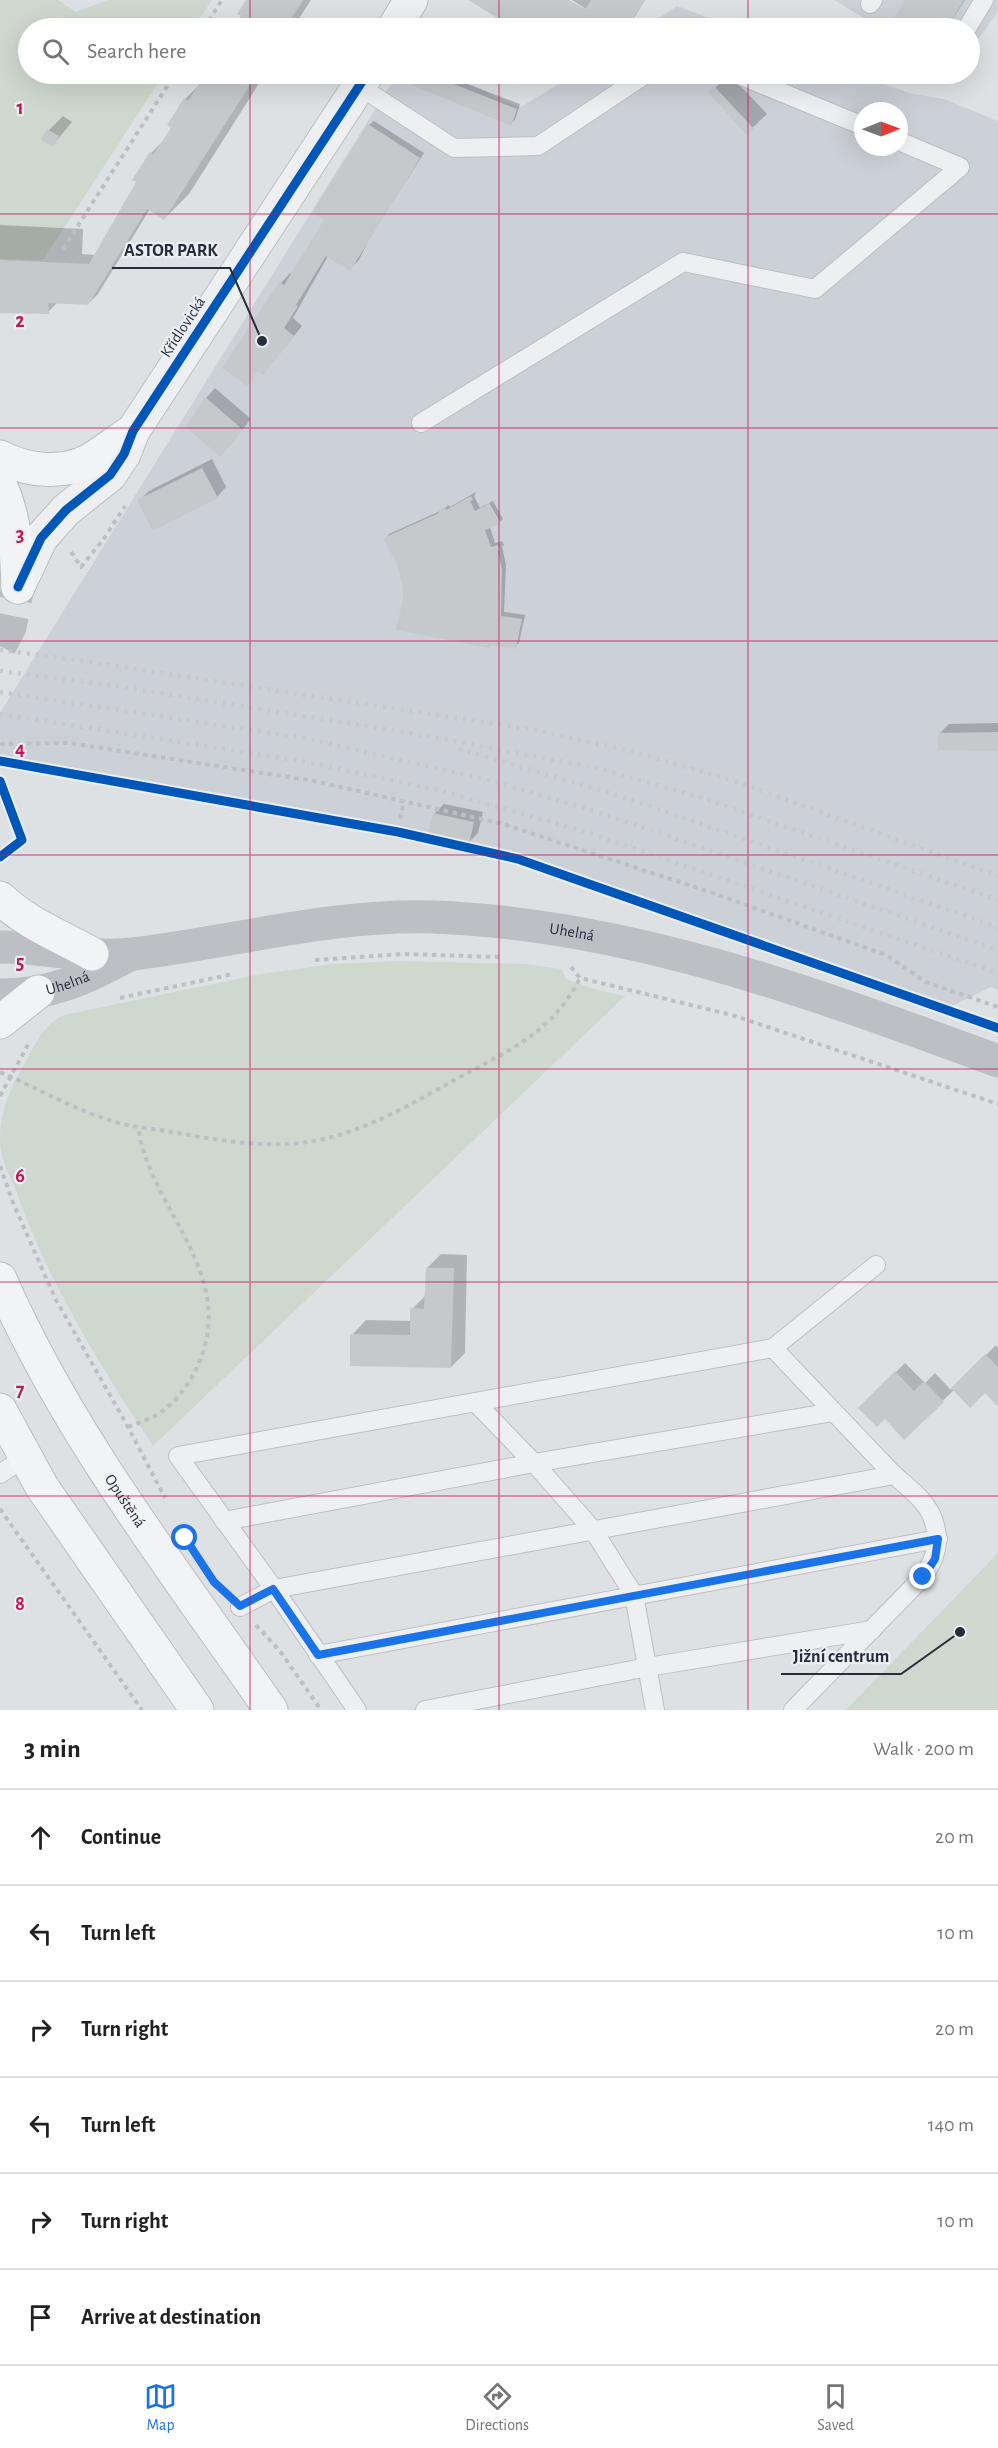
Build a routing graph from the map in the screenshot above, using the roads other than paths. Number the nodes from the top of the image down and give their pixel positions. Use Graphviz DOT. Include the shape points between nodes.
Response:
graph roads {
  1 [pos="411,0"];
  2 [pos="984,0"];
  3 [pos="400,18"];
  4 [pos="973,18"];
  5 [pos="360,84"];
  6 [pos="368,84"];
  7 [pos="631,84"];
  8 [pos="761,84"];
  9 [pos="854,122"];
  10 [pos="908,145"];
  11 [pos="421,423"];
  12 [pos="133,431"];
  13 [pos="0,457"];
  14 [pos="0,484"];
  15 [pos="18,587"];
  16 [pos="0,898"];
  17 [pos="0,947"];
  18 [pos="92,954"];
  19 [pos="130,955"];
  20 [pos="38,993"];
  21 [pos="0,995"];
  22 [pos="0,1022"];
  23 [pos="998,1061"];
  24 [pos="876,1265"];
  25 [pos="0,1279"];
  26 [pos="773,1348"];
  27 [pos="476,1404"];
  28 [pos="0,1410"];
  29 [pos="833,1412"];
  30 [pos="534,1463"];
  31 [pos="12,1465"];
  32 [pos="894,1475"];
  33 [pos="224,1521"];
  34 [pos="593,1530"];
  35 [pos="938,1539"];
  36 [pos="273,1589"];
  37 [pos="634,1595"];
  38 [pos="240,1606"];
  39 [pos="872,1630"];
  40 [pos="318,1655"];
  41 [pos="648,1668"];
  42 [pos="197,1710"];
  43 [pos="271,1710"];
  44 [pos="357,1710"];
  45 [pos="425,1710"];
  46 [pos="655,1710"];
  47 [pos="793,1710"];
  1 -- 3 [label="street"];
  2 -- 4 [label="lane"];
  5 -- 12 [label="street, Křídlovická"];
  6 -- 7 [label="lane" via="454,148 538,147"];
  8 -- 9 [label="lane"];
  10 -- 11 [label="lane" via="960,167 815,289 683,262"];
  12 -- 13 [label="main road" via="89,460 68,468 25,467"];
  12 -- 15 [label="street, Křídlovická" via="110,475 66,510 41,538"];
  14 -- 15 [label="main road" via="15,536"];
  16 -- 18 [label="main road" via="37,926"];
  17 -- 18 [label="main road, Uhelná"];
  18 -- 19 [label="main road, Uhelná"];
  19 -- 20 [label="main road, Uhelná" via="84,979"];
  19 -- 23 [label="main road, Uhelná" via="338,921 432,917 529,925 669,952 806,993"];
  20 -- 21 [label="main road, Uhelná"];
  20 -- 22 [label="main road"];
  24 -- 26 [label="lane"];
  25 -- 43 [label="main road, Opuštěná" via="18,1320 98,1461"];
  26 -- 27 [label="lane"];
  26 -- 29 [label="lane"];
  27 -- 30 [label="lane"];
  27 -- 33 [label="lane" via="178,1456"];
  28 -- 31 [label="main road"];
  29 -- 30 [label="lane"];
  29 -- 32 [label="lane"];
  30 -- 33 [label="lane"];
  30 -- 34 [label="lane"];
  31 -- 42 [label="main road" via="42,1486"];
  32 -- 34 [label="lane"];
  32 -- 35 [label="lane" via="927,1504"];
  33 -- 36 [label="lane"];
  34 -- 36 [label="lane"];
  34 -- 37 [label="lane"];
  35 -- 37 [label="lane"];
  35 -- 39 [label="lane" via="935,1559 923,1577"];
  36 -- 38 [label="lane"];
  36 -- 40 [label="lane"];
  37 -- 40 [label="lane"];
  37 -- 41 [label="lane"];
  39 -- 41 [label="lane"];
  39 -- 47 [label="lane"];
  40 -- 44 [label="lane"];
  41 -- 45 [label="lane"];
  41 -- 46 [label="lane"];
}
